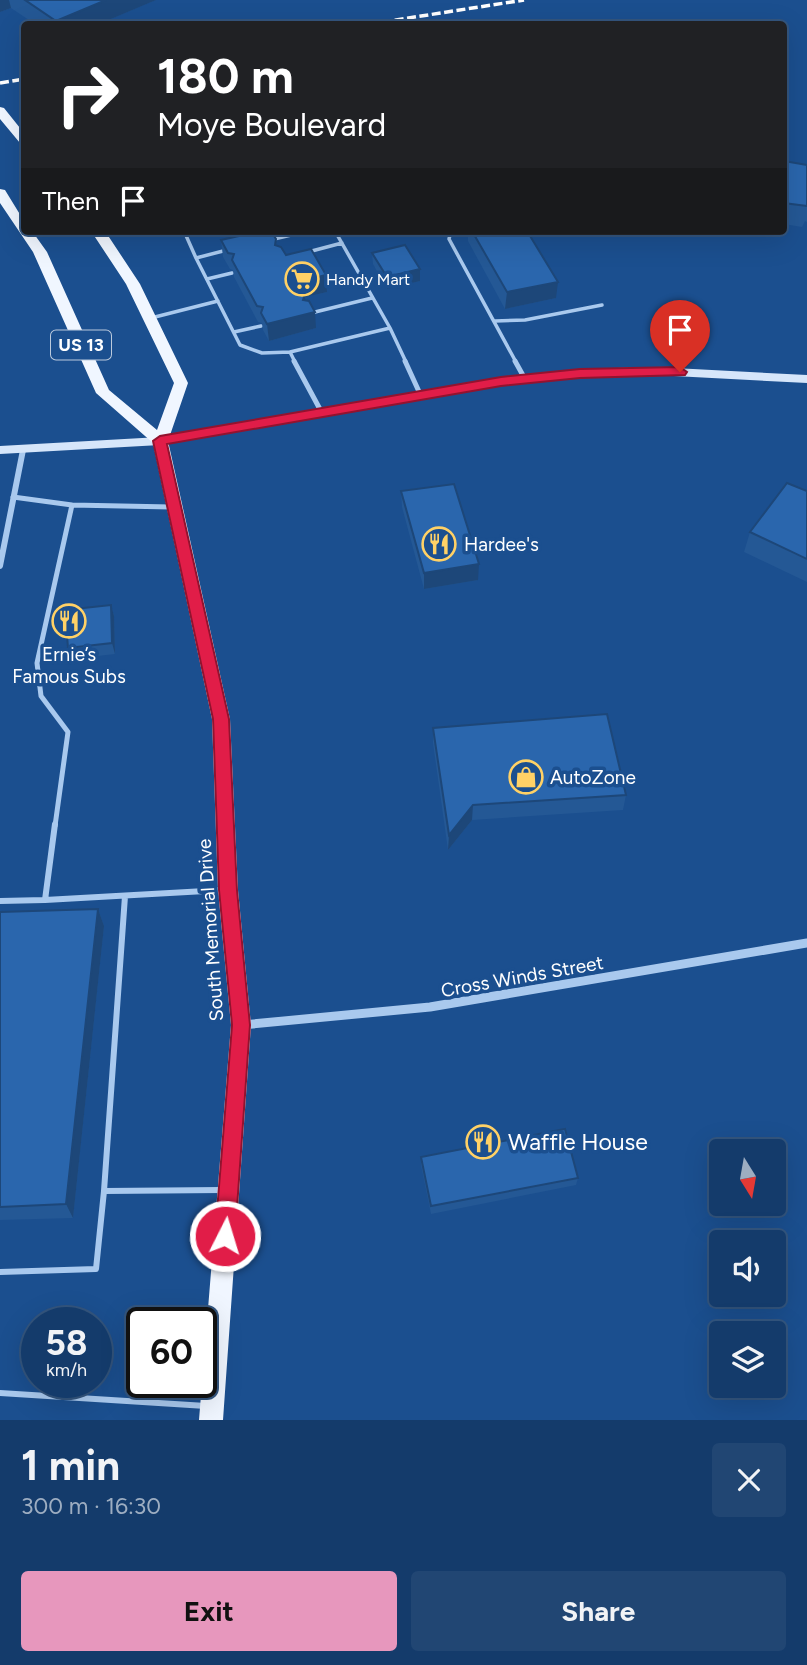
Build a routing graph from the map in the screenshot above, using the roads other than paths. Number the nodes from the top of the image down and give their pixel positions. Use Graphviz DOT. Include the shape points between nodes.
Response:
graph roads {
  1 [pos="0,111"];
  2 [pos="21,136"];
  3 [pos="0,193"];
  4 [pos="21,224"];
  5 [pos="28,235"];
  6 [pos="100,235"];
  7 [pos="186,235"];
  8 [pos="291,235"];
  9 [pos="337,235"];
  10 [pos="450,235"];
  11 [pos="258,243"];
  12 [pos="342,243"];
  13 [pos="233,249"];
  14 [pos="305,253"];
  15 [pos="196,258"];
  16 [pos="232,273"];
  17 [pos="206,279"];
  18 [pos="372,298"];
  19 [pos="218,301"];
  20 [pos="602,305"];
  21 [pos="308,314"];
  22 [pos="151,318"];
  23 [pos="495,321"];
  24 [pos="261,326"];
  25 [pos="390,328"];
  26 [pos="234,332"];
  27 [pos="290,352"];
  28 [pos="525,379"];
  29 [pos="807,379"];
  30 [pos="421,396"];
  31 [pos="322,413"];
  32 [pos="160,441"];
  33 [pos="0,450"];
  34 [pos="23,450"];
  35 [pos="13,497"];
  36 [pos="72,505"];
  37 [pos="174,507"];
  38 [pos="0,566"];
  39 [pos="228,890"];
  40 [pos="125,896"];
  41 [pos="45,900"];
  42 [pos="0,901"];
  43 [pos="807,943"];
  44 [pos="241,1025"];
  45 [pos="229,1189"];
  46 [pos="104,1191"];
  47 [pos="0,1272"];
  48 [pos="0,1393"];
  49 [pos="212,1413"];
  1 -- 2 [label="main road"];
  3 -- 4 [label="main road, US 13"];
  5 -- 32 [label="main road, US 13" via="103,393"];
  6 -- 22 [label="main road"];
  7 -- 15 [label="lane"];
  8 -- 11 [label="lane"];
  9 -- 12 [label="lane"];
  10 -- 23 [label="lane"];
  12 -- 14 [label="lane"];
  12 -- 18 [label="lane"];
  13 -- 15 [label="lane"];
  15 -- 17 [label="lane"];
  16 -- 17 [label="lane"];
  17 -- 19 [label="lane"];
  18 -- 21 [label="lane"];
  18 -- 25 [label="lane"];
  19 -- 22 [label="lane"];
  19 -- 26 [label="lane"];
  20 -- 23 [label="lane"];
  22 -- 32 [label="main road" via="181,383"];
  23 -- 28 [label="lane"];
  24 -- 26 [label="lane"];
  25 -- 27 [label="lane"];
  25 -- 30 [label="lane"];
  26 -- 27 [label="lane" via="240,345 262,353"];
  27 -- 31 [label="lane"];
  28 -- 29 [label="main road" via="656,371"];
  28 -- 30 [label="main road"];
  30 -- 31 [label="main road"];
  31 -- 32 [label="main road"];
  32 -- 34 [label="main road"];
  32 -- 37 [label="main road, South Memorial Drive"];
  33 -- 34 [label="main road"];
  34 -- 35 [label="street"];
  35 -- 36 [label="lane"];
  35 -- 38 [label="street"];
  36 -- 37 [label="lane"];
  36 -- 41 [label="lane" via="37,663 41,696 68,732"];
  37 -- 39 [label="main road, South Memorial Drive" via="221,719"];
  39 -- 40 [label="lane"];
  39 -- 44 [label="main road, South Memorial Drive"];
  40 -- 41 [label="lane"];
  40 -- 46 [label="lane"];
  41 -- 42 [label="lane"];
  43 -- 44 [label="street, Cross Winds Street" via="430,1007"];
  44 -- 45 [label="main road, South Memorial Drive"];
  45 -- 46 [label="lane"];
  45 -- 49 [label="main road, South Memorial Drive"];
  46 -- 47 [label="lane" via="96,1269"];
  48 -- 49 [label="lane"];
}
